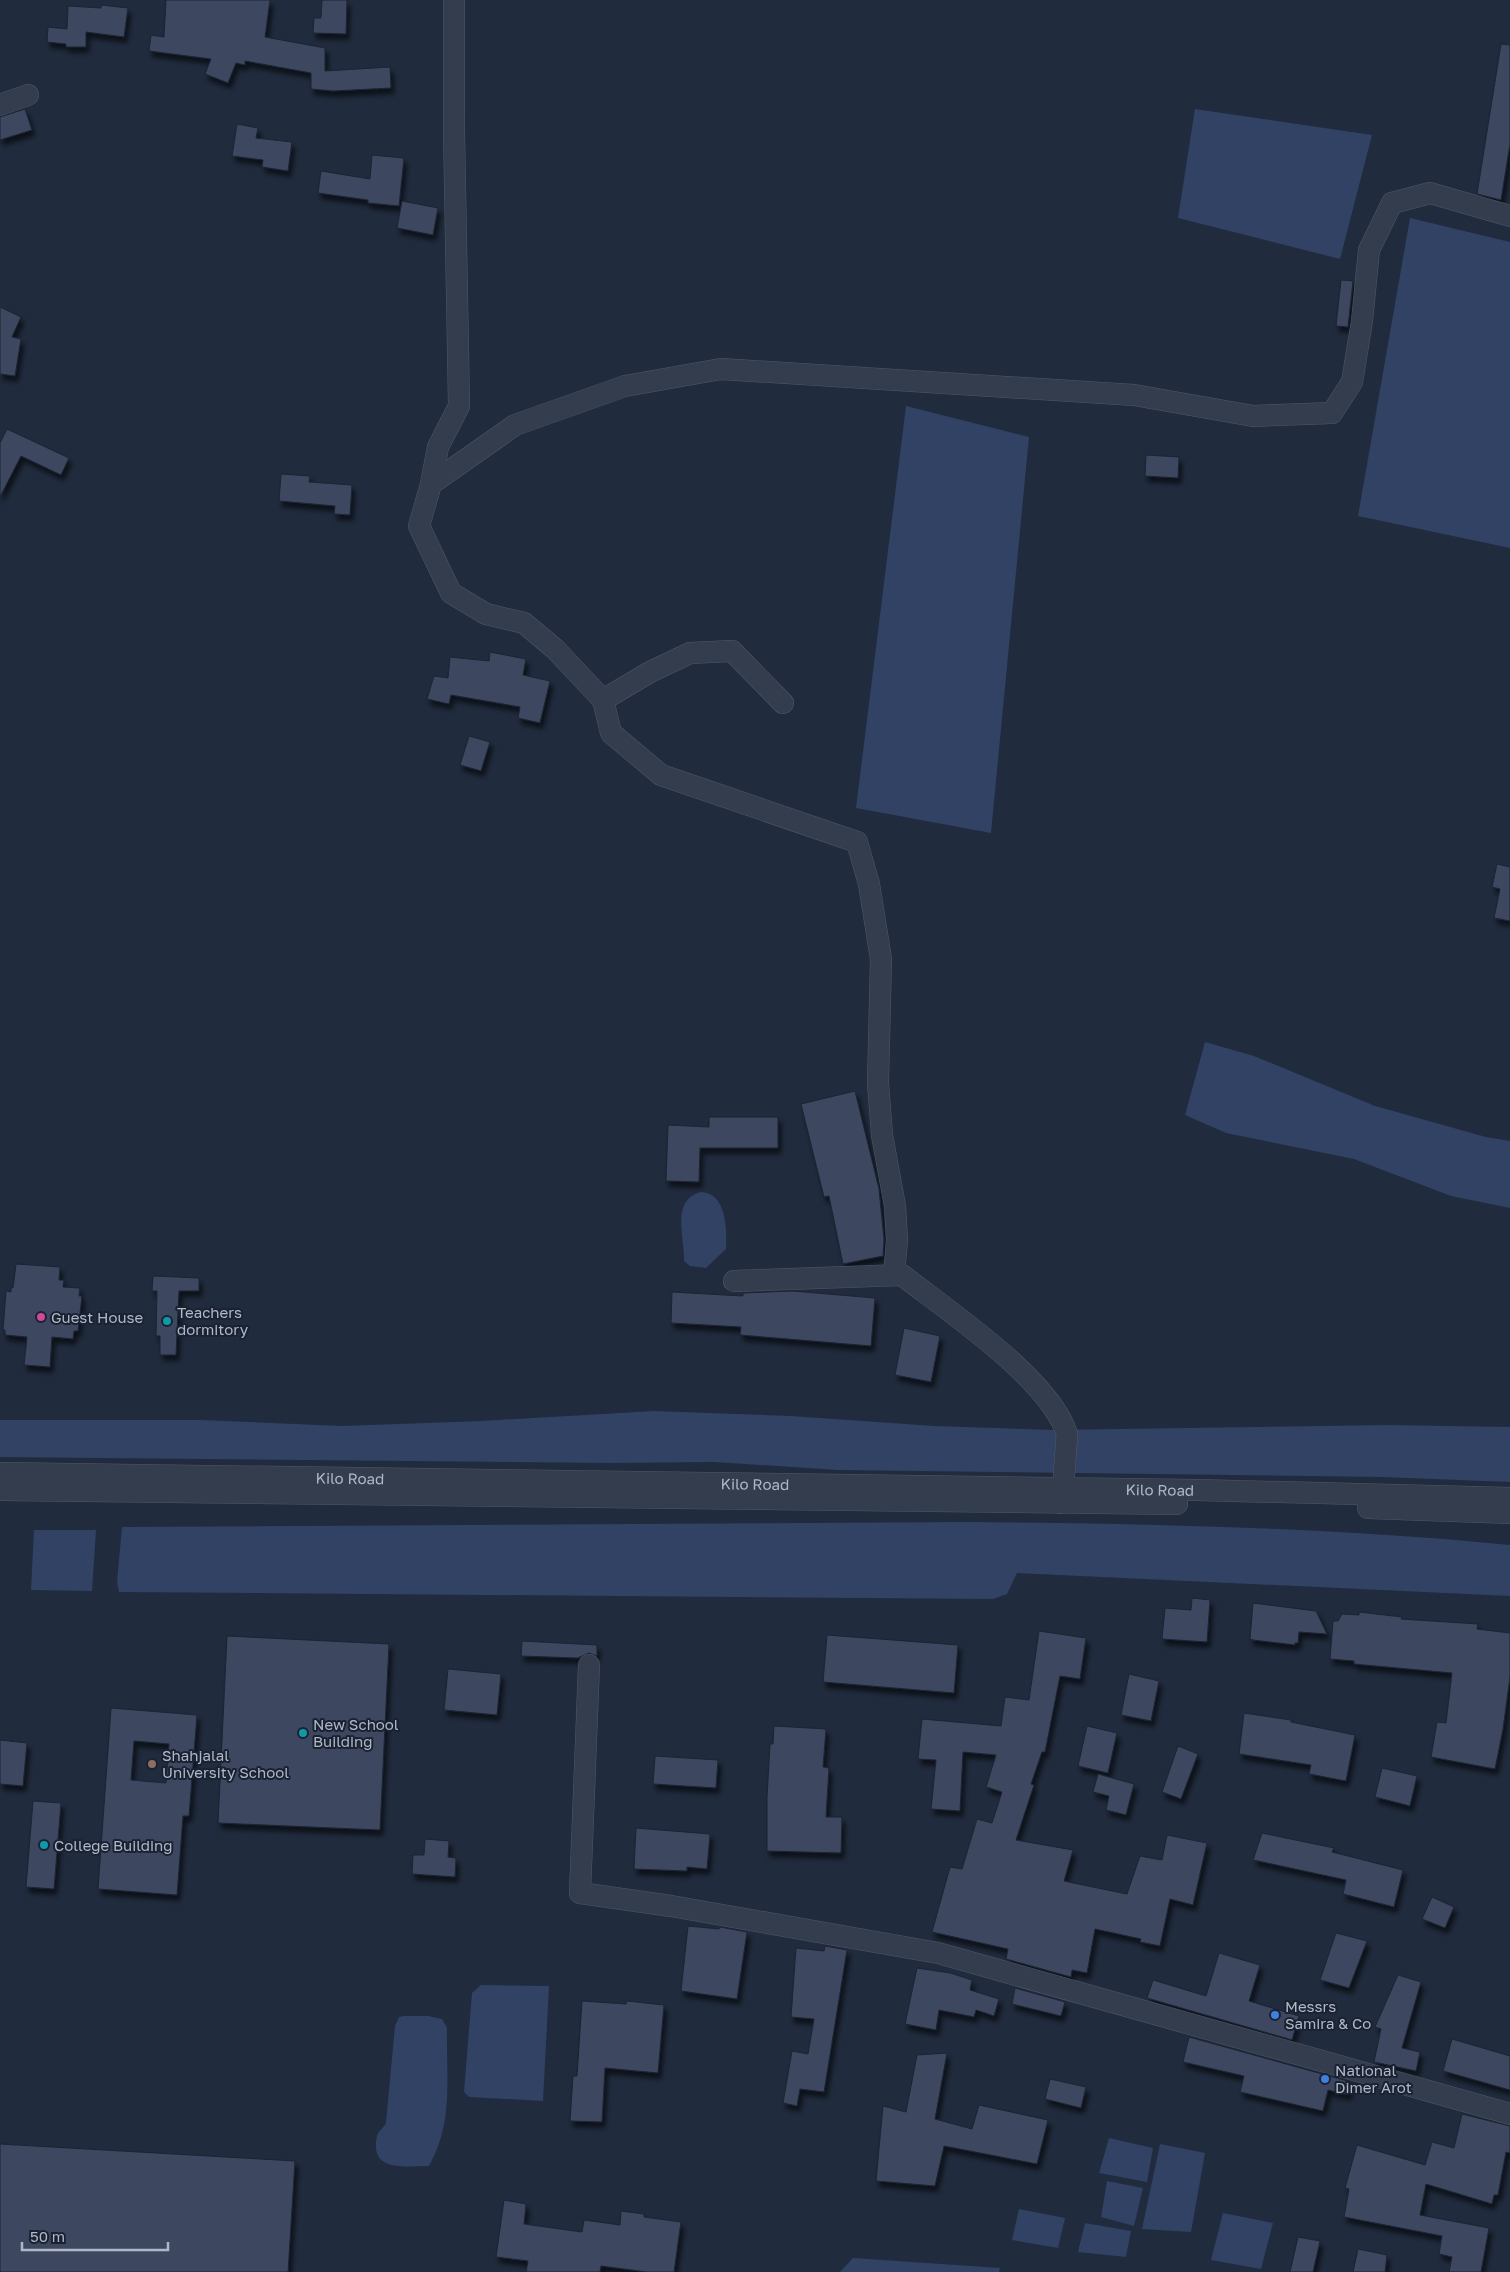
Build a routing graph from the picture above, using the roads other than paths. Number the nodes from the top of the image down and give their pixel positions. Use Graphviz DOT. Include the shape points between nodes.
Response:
graph roads {
  1 [pos="454,0"];
  2 [pos="28,95"];
  3 [pos="0,105"];
  4 [pos="1510,216"];
  5 [pos="431,484"];
  6 [pos="603,700"];
  7 [pos="783,703"];
  8 [pos="894,1275"];
  9 [pos="734,1281"];
  10 [pos="0,1473"];
  11 [pos="0,1490"];
  12 [pos="1063,1496"];
  13 [pos="1510,1498"];
  14 [pos="1510,1513"];
  15 [pos="589,1665"];
  16 [pos="1510,2114"];
  1 -- 5 [label="street" via="459,406 438,447"];
  2 -- 3 [label="street"];
  4 -- 5 [label="street" via="1430,193 1392,204 1369,250 1352,382 1332,414 1253,416 1134,396 722,369 626,386 515,425"];
  5 -- 6 [label="street" via="419,526 451,592 486,614 524,623 555,649"];
  6 -- 7 [label="street" via="650,672 690,654 732,651"];
  6 -- 8 [label="street" via="610,733 661,775 857,842 869,884 881,959 878,1083 882,1135 895,1206"];
  8 -- 9 [label="street"];
  8 -- 12 [label="street" via="902,1275 1011,1361 1045,1397 1064,1424 1067,1434"];
  10 -- 12 [label="street, Kilo Road"];
  11 -- 12 [label="street, Kilo Road"];
  12 -- 13 [label="street, Kilo Road"];
  12 -- 14 [label="street, Kilo Road"];
  15 -- 16 [label="street" via="580,1893 938,1953"];
}
